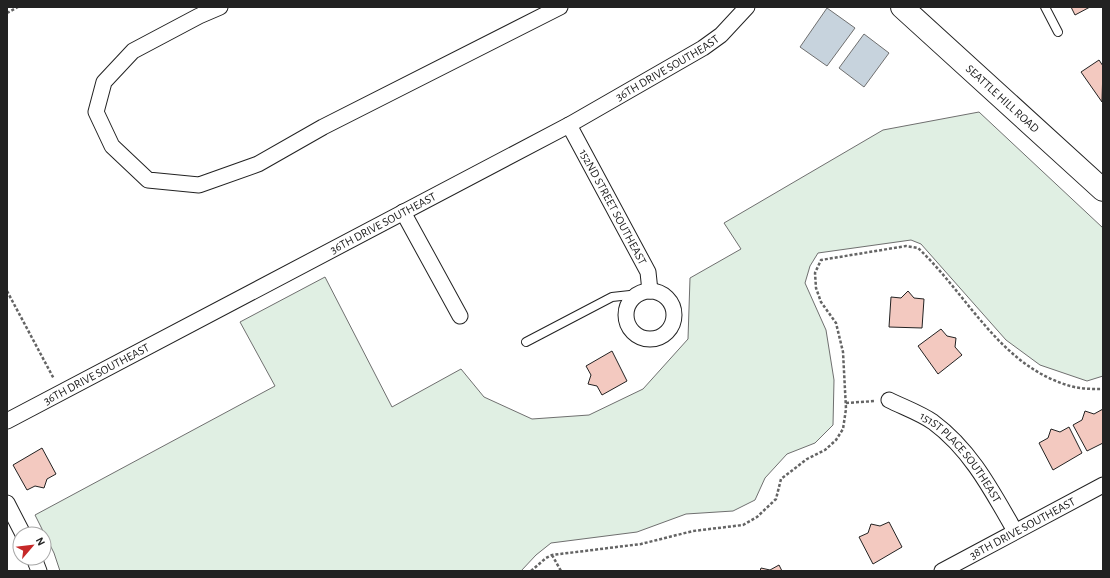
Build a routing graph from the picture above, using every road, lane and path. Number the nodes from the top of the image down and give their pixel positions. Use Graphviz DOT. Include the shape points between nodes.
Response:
graph roads {
  1 [pos="18,7"];
  2 [pos="220,7"];
  3 [pos="560,7"];
  4 [pos="747,7"];
  5 [pos="902,7"];
  6 [pos="1045,7"];
  7 [pos="7,13"];
  8 [pos="1058,32"];
  9 [pos="569,125"];
  10 [pos="1103,190"];
  11 [pos="403,212"];
  12 [pos="7,291"];
  13 [pos="644,292"];
  14 [pos="460,316"];
  15 [pos="526,342"];
  16 [pos="1103,389"];
  17 [pos="61,392"];
  18 [pos="889,400"];
  19 [pos="846,403"];
  20 [pos="7,421"];
  21 [pos="1103,485"];
  22 [pos="7,503"];
  23 [pos="19,526"];
  24 [pos="1015,531"];
  25 [pos="552,555"];
  26 [pos="531,571"];
  27 [pos="561,571"];
  28 [pos="942,571"];
  1 -- 7 [label="path"];
  2 -- 3 [label="street" via="133,51 104,82 96,112 112,146 148,180 199,185 258,164"];
  4 -- 9 [label="street, 36TH DRIVE SOUTHEAST" via="704,48"];
  5 -- 10 [label="main road, SEATTLE HILL ROAD"];
  6 -- 8 [label="lane"];
  9 -- 11 [label="street, 36TH DRIVE SOUTHEAST"];
  9 -- 13 [label="street, 152ND STREET SOUTHEAST" via="648,272"];
  11 -- 14 [label="street"];
  11 -- 17 [label="street, 36TH DRIVE SOUTHEAST"];
  12 -- 17 [label="path"];
  13 -- 15 [label="lane" via="612,297"];
  16 -- 19 [label="path" via="1068,386 1028,366 981,322 918,248 906,246 821,260 815,273 816,288 821,302 836,324 843,352"];
  17 -- 20 [label="street, 36TH DRIVE SOUTHEAST"];
  18 -- 19 [label="path"];
  18 -- 24 [label="street, 151ST PLACE SOUTHEAST" via="932,422 953,440 983,476"];
  19 -- 25 [label="path" via="843,429 836,440 781,479 776,499 757,517 743,525 693,531 641,544"];
  21 -- 24 [label="street, 38TH DRIVE SOUTHEAST"];
  22 -- 23 [label="street"];
  24 -- 28 [label="street, 38TH DRIVE SOUTHEAST"];
  25 -- 26 [label="path"];
  25 -- 27 [label="path"];
}
